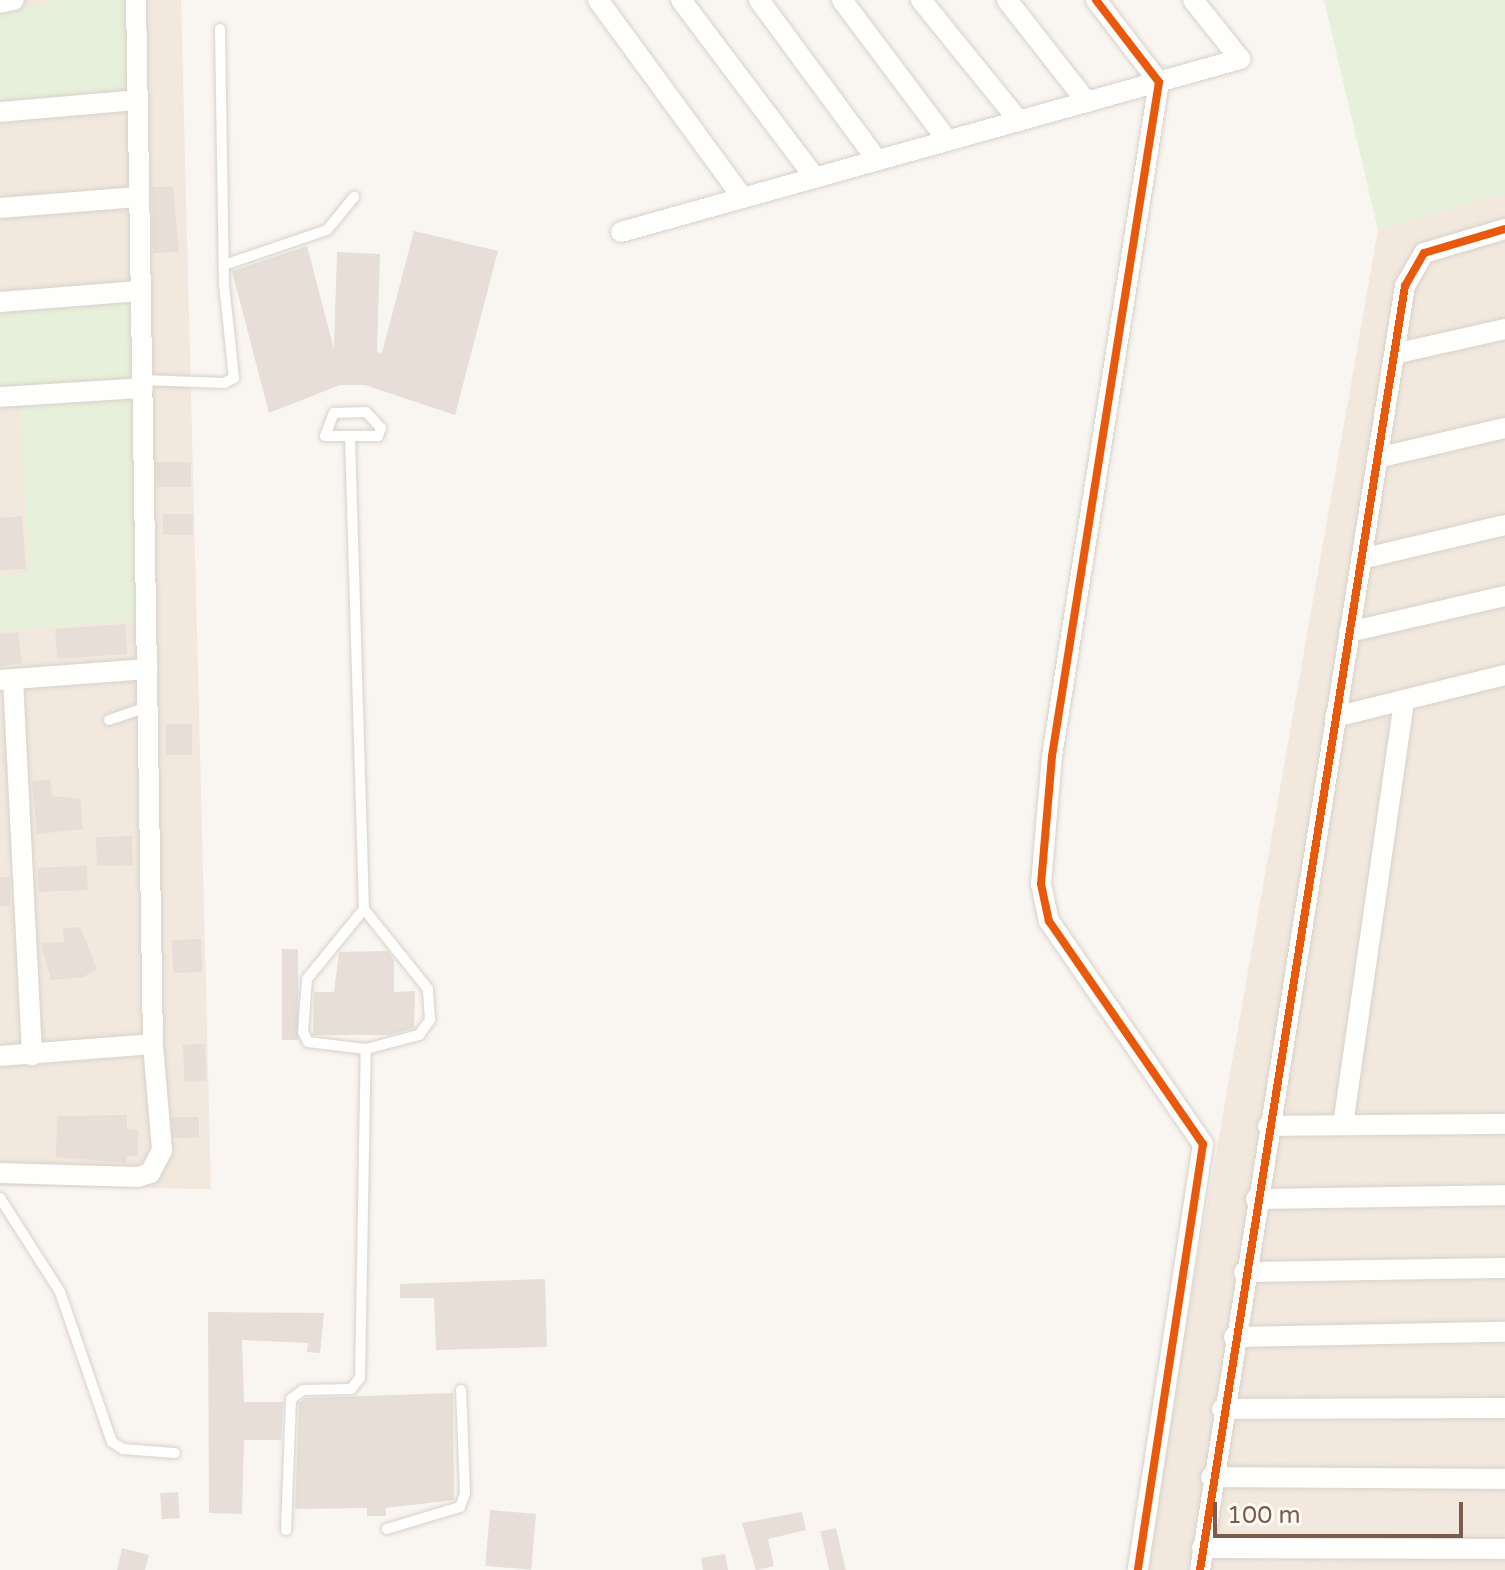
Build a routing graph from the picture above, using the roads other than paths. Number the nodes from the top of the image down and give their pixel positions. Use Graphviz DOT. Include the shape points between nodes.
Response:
graph roads {
  1 [pos="14,0"];
  2 [pos="136,0"];
  3 [pos="598,0"];
  4 [pos="681,0"];
  5 [pos="759,0"];
  6 [pos="842,0"];
  7 [pos="921,0"];
  8 [pos="1007,0"];
  9 [pos="1096,0"];
  10 [pos="1193,0"];
  11 [pos="0,3"];
  12 [pos="220,29"];
  13 [pos="1159,82"];
  14 [pos="137,100"];
  15 [pos="1087,102"];
  16 [pos="0,112"];
  17 [pos="1019,121"];
  18 [pos="948,141"];
  19 [pos="877,160"];
  20 [pos="815,178"];
  21 [pos="138,197"];
  22 [pos="354,197"];
  23 [pos="743,198"];
  24 [pos="0,208"];
  25 [pos="1505,229"];
  26 [pos="621,232"];
  27 [pos="224,265"];
  28 [pos="140,291"];
  29 [pos="0,302"];
  30 [pos="1505,329"];
  31 [pos="1394,354"];
  32 [pos="143,384"];
  33 [pos="0,397"];
  34 [pos="1505,428"];
  35 [pos="350,437"];
  36 [pos="1377,458"];
  37 [pos="1505,525"];
  38 [pos="1361,559"];
  39 [pos="1505,596"];
  40 [pos="1349,632"];
  41 [pos="148,669"];
  42 [pos="1505,675"];
  43 [pos="7,679"];
  44 [pos="1404,701"];
  45 [pos="149,706"];
  46 [pos="1335,717"];
  47 [pos="109,720"];
  48 [pos="364,909"];
  49 [pos="153,1044"];
  50 [pos="366,1049"];
  51 [pos="0,1056"];
  52 [pos="32,1056"];
  53 [pos="1505,1124"];
  54 [pos="1343,1125"];
  55 [pos="1268,1126"];
  56 [pos="0,1173"];
  57 [pos="1505,1195"];
  58 [pos="0,1198"];
  59 [pos="1256,1199"];
  60 [pos="1505,1268"];
  61 [pos="1244,1272"];
  62 [pos="1505,1332"];
  63 [pos="1234,1337"];
  64 [pos="461,1390"];
  65 [pos="1505,1408"];
  66 [pos="1222,1409"];
  67 [pos="175,1453"];
  68 [pos="1211,1477"];
  69 [pos="1505,1479"];
  70 [pos="387,1529"];
  71 [pos="286,1530"];
  72 [pos="1202,1548"];
  73 [pos="1505,1549"];
  74 [pos="1138,1570"];
  75 [pos="1200,1570"];
  1 -- 11 [label="street"];
  2 -- 14 [label="street"];
  3 -- 23 [label="street"];
  4 -- 20 [label="street"];
  5 -- 19 [label="street"];
  6 -- 18 [label="street"];
  7 -- 17 [label="street"];
  8 -- 15 [label="street"];
  9 -- 13 [label="street"];
  10 -- 13 [label="street" via="1240,59"];
  12 -- 27 [label="lane"];
  13 -- 15 [label="street"];
  13 -- 74 [label="street" via="1052,756 1041,884 1049,921 1203,1144"];
  14 -- 16 [label="street"];
  14 -- 21 [label="street"];
  15 -- 17 [label="street"];
  17 -- 18 [label="street"];
  18 -- 19 [label="street"];
  19 -- 20 [label="street"];
  20 -- 23 [label="street"];
  21 -- 24 [label="street"];
  21 -- 28 [label="street"];
  22 -- 27 [label="lane" via="327,230"];
  23 -- 26 [label="street"];
  25 -- 31 [label="street" via="1432,250 1414,262"];
  27 -- 32 [label="lane" via="234,378 224,383"];
  28 -- 29 [label="street"];
  28 -- 32 [label="street"];
  30 -- 31 [label="street"];
  31 -- 36 [label="street"];
  32 -- 33 [label="street"];
  32 -- 41 [label="street"];
  34 -- 36 [label="street"];
  35 -- 35 [label="lane" via="378,436 381,428 366,412 334,413 325,436"];
  35 -- 48 [label="lane"];
  36 -- 38 [label="street"];
  37 -- 38 [label="street"];
  38 -- 40 [label="street"];
  39 -- 40 [label="street"];
  40 -- 46 [label="street"];
  41 -- 43 [label="street"];
  41 -- 45 [label="street"];
  42 -- 44 [label="street"];
  43 -- 52 [label="street"];
  44 -- 46 [label="street"];
  44 -- 54 [label="street"];
  45 -- 47 [label="lane"];
  45 -- 49 [label="street"];
  46 -- 55 [label="street"];
  48 -- 50 [label="lane" via="428,989 430,1020 419,1035"];
  48 -- 50 [label="lane" via="307,979 303,1032 308,1042"];
  49 -- 52 [label="street"];
  49 -- 56 [label="street" via="162,1150 150,1173"];
  50 -- 71 [label="lane" via="360,1378 351,1389 303,1390 291,1399"];
  51 -- 52 [label="street"];
  53 -- 54 [label="street"];
  54 -- 55 [label="street"];
  55 -- 59 [label="street"];
  57 -- 59 [label="street"];
  58 -- 67 [label="lane" via="60,1292 112,1442 123,1449"];
  59 -- 61 [label="street"];
  60 -- 61 [label="street"];
  61 -- 63 [label="street"];
  62 -- 63 [label="street"];
  63 -- 66 [label="street"];
  64 -- 70 [label="lane" via="465,1493 460,1507"];
  65 -- 66 [label="street"];
  66 -- 68 [label="street"];
  68 -- 69 [label="street"];
  68 -- 72 [label="street"];
  72 -- 73 [label="street"];
  72 -- 75 [label="street"];
}
